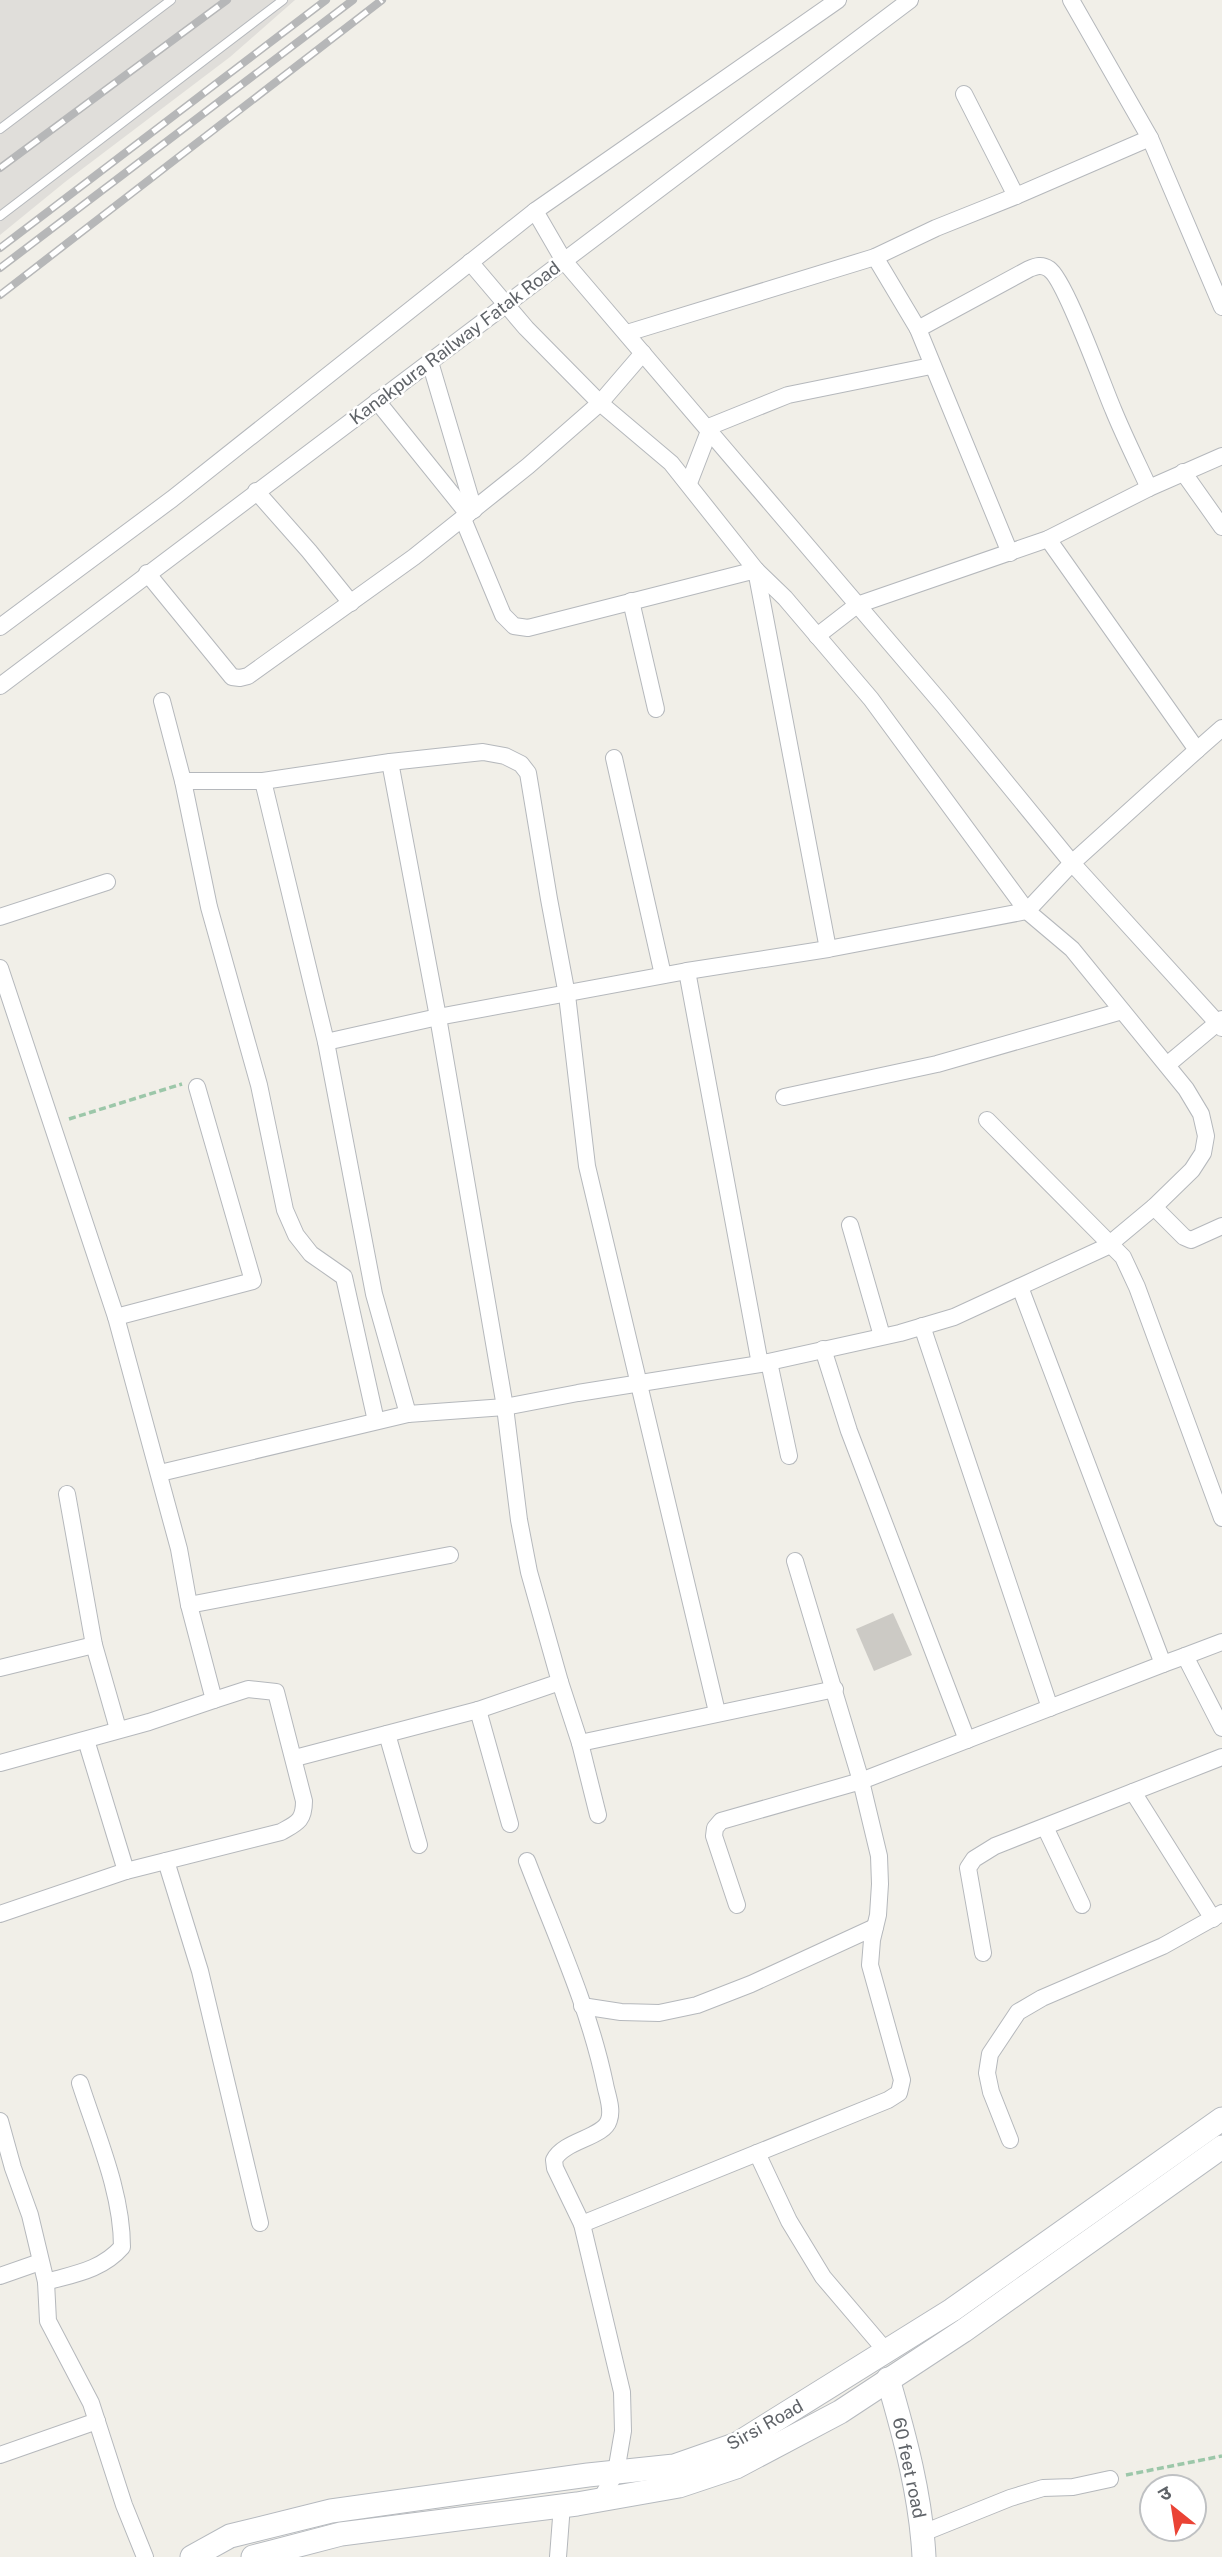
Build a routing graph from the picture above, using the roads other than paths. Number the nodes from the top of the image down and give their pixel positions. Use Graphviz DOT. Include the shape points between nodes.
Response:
graph roads {
  1 [pos="171,0"];
  2 [pos="283,0"];
  3 [pos="838,0"];
  4 [pos="910,0"];
  5 [pos="1071,0"];
  6 [pos="964,94"];
  7 [pos="0,129"];
  8 [pos="1150,138"];
  9 [pos="1016,197"];
  10 [pos="535,211"];
  11 [pos="0,216"];
  12 [pos="875,257"];
  13 [pos="564,261"];
  14 [pos="470,262"];
  15 [pos="506,305"];
  16 [pos="1222,305"];
  17 [pos="918,329"];
  18 [pos="626,333"];
  19 [pos="643,353"];
  20 [pos="430,362"];
  21 [pos="931,366"];
  22 [pos="377,401"];
  23 [pos="600,403"];
  24 [pos="708,432"];
  25 [pos="1222,456"];
  26 [pos="1184,472"];
  27 [pos="689,483"];
  28 [pos="1149,488"];
  29 [pos="256,491"];
  30 [pos="468,514"];
  31 [pos="1222,527"];
  32 [pos="1048,539"];
  33 [pos="1010,553"];
  34 [pos="756,569"];
  35 [pos="147,573"];
  36 [pos="631,601"];
  37 [pos="351,603"];
  38 [pos="857,606"];
  39 [pos="0,627"];
  40 [pos="817,636"];
  41 [pos="0,686"];
  42 [pos="162,701"];
  43 [pos="656,709"];
  44 [pos="1222,728"];
  45 [pos="1197,750"];
  46 [pos="614,758"];
  47 [pos="390,762"];
  48 [pos="183,781"];
  49 [pos="263,781"];
  50 [pos="1072,863"];
  51 [pos="107,882"];
  52 [pos="1027,911"];
  53 [pos="0,917"];
  54 [pos="828,949"];
  55 [pos="0,968"];
  56 [pos="687,971"];
  57 [pos="663,975"];
  58 [pos="568,995"];
  59 [pos="1122,1011"];
  60 [pos="438,1017"];
  61 [pos="1220,1024"];
  62 [pos="327,1042"];
  63 [pos="1167,1065"];
  64 [pos="197,1087"];
  65 [pos="784,1097"];
  66 [pos="987,1120"];
  67 [pos="1154,1206"];
  68 [pos="850,1225"];
  69 [pos="1222,1226"];
  70 [pos="1110,1244"];
  71 [pos="1020,1287"];
  72 [pos="116,1317"];
  73 [pos="922,1326"];
  74 [pos="882,1336"];
  75 [pos="823,1349"];
  76 [pos="765,1363"];
  77 [pos="638,1384"];
  78 [pos="505,1407"];
  79 [pos="408,1413"];
  80 [pos="376,1421"];
  81 [pos="789,1456"];
  82 [pos="159,1473"];
  83 [pos="67,1494"];
  84 [pos="1222,1518"];
  85 [pos="450,1555"];
  86 [pos="795,1561"];
  87 [pos="189,1605"];
  88 [pos="1222,1642"];
  89 [pos="94,1645"];
  90 [pos="1185,1656"];
  91 [pos="1163,1664"];
  92 [pos="0,1668"];
  93 [pos="560,1682"];
  94 [pos="835,1689"];
  95 [pos="214,1700"];
  96 [pos="1050,1708"];
  97 [pos="478,1710"];
  98 [pos="717,1712"];
  99 [pos="1222,1728"];
  100 [pos="118,1729"];
  101 [pos="387,1734"];
  102 [pos="86,1740"];
  103 [pos="967,1740"];
  104 [pos="580,1743"];
  105 [pos="1222,1756"];
  106 [pos="295,1758"];
  107 [pos="0,1763"];
  108 [pos="861,1782"];
  109 [pos="1133,1792"];
  110 [pos="598,1815"];
  111 [pos="510,1824"];
  112 [pos="1045,1827"];
  113 [pos="419,1845"];
  114 [pos="166,1861"];
  115 [pos="527,1861"];
  116 [pos="126,1871"];
  117 [pos="737,1905"];
  118 [pos="1082,1905"];
  119 [pos="0,1914"];
  120 [pos="1218,1916"];
  121 [pos="875,1927"];
  122 [pos="983,1953"];
  123 [pos="582,2006"];
  124 [pos="80,2083"];
  125 [pos="1222,2119"];
  126 [pos="0,2121"];
  127 [pos="1010,2140"];
  128 [pos="1222,2147"];
  129 [pos="757,2153"];
  130 [pos="6,2171"];
  131 [pos="260,2223"];
  132 [pos="582,2224"];
  133 [pos="40,2262"];
  134 [pos="0,2276"];
  135 [pos="46,2282"];
  136 [pos="886,2351"];
  137 [pos="888,2379"];
  138 [pos="97,2421"];
  139 [pos="0,2455"];
  140 [pos="616,2472"];
  141 [pos="1110,2479"];
  142 [pos="601,2499"];
  143 [pos="562,2505"];
  144 [pos="923,2533"];
  145 [pos="145,2557"];
  146 [pos="192,2557"];
  147 [pos="253,2557"];
  148 [pos="558,2557"];
  149 [pos="923,2557"];
  1 -- 7 [label="lane"];
  2 -- 11 [label="lane"];
  3 -- 10 [label="street"];
  4 -- 13 [label="street, Kanakpura Railway Fatak Road"];
  5 -- 8 [label="street"];
  6 -- 9 [label="street"];
  8 -- 9 [label="street"];
  8 -- 16 [label="street"];
  9 -- 12 [label="street"];
  10 -- 13 [label="street"];
  10 -- 14 [label="street"];
  12 -- 17 [label="street"];
  12 -- 18 [label="street"];
  13 -- 15 [label="street, Kanakpura Railway Fatak Road"];
  13 -- 18 [label="street"];
  14 -- 15 [label="street"];
  14 -- 39 [label="street" via="172,499"];
  15 -- 20 [label="street, Kanakpura Railway Fatak Road"];
  15 -- 23 [label="street"];
  17 -- 21 [label="street"];
  17 -- 28 [label="street" via="1029,269 1039,265 1050,269"];
  18 -- 19 [label="street"];
  19 -- 23 [label="street"];
  19 -- 24 [label="street"];
  20 -- 22 [label="street, Kanakpura Railway Fatak Road"];
  20 -- 30 [label="street"];
  21 -- 24 [label="street" via="788,395 711,426"];
  21 -- 33 [label="street"];
  22 -- 29 [label="street, Kanakpura Railway Fatak Road"];
  22 -- 30 [label="street"];
  23 -- 27 [label="street"];
  23 -- 30 [label="street"];
  24 -- 27 [label="street"];
  24 -- 38 [label="street"];
  25 -- 26 [label="street"];
  26 -- 28 [label="street"];
  26 -- 31 [label="street"];
  27 -- 34 [label="street"];
  28 -- 32 [label="street"];
  29 -- 35 [label="street, Kanakpura Railway Fatak Road"];
  29 -- 37 [label="street"];
  30 -- 36 [label="street" via="503,615 514,626 528,628"];
  30 -- 37 [label="street"];
  32 -- 33 [label="street"];
  32 -- 45 [label="street"];
  33 -- 38 [label="street"];
  34 -- 36 [label="street"];
  34 -- 40 [label="street"];
  34 -- 54 [label="street"];
  35 -- 37 [label="street" via="232,677 248,676"];
  35 -- 41 [label="street, Kanakpura Railway Fatak Road"];
  36 -- 43 [label="street"];
  38 -- 40 [label="street"];
  38 -- 50 [label="street"];
  40 -- 52 [label="street" via="872,699"];
  42 -- 48 [label="street"];
  44 -- 45 [label="street"];
  45 -- 50 [label="street"];
  46 -- 57 [label="street"];
  47 -- 49 [label="street"];
  47 -- 58 [label="street" via="483,752 521,764 532,788"];
  47 -- 60 [label="street"];
  48 -- 49 [label="street"];
  48 -- 80 [label="street" via="209,906 259,1085 285,1210 311,1254 344,1277"];
  49 -- 62 [label="street"];
  50 -- 52 [label="street"];
  50 -- 61 [label="street"];
  51 -- 53 [label="street"];
  52 -- 54 [label="street"];
  52 -- 59 [label="street" via="1072,949"];
  54 -- 56 [label="street"];
  55 -- 72 [label="street"];
  56 -- 57 [label="street"];
  56 -- 76 [label="street"];
  57 -- 58 [label="street"];
  58 -- 60 [label="street"];
  58 -- 77 [label="street" via="587,1166"];
  59 -- 63 [label="street"];
  59 -- 65 [label="street" via="937,1063"];
  60 -- 62 [label="street"];
  60 -- 78 [label="street"];
  61 -- 63 [label="street"];
  62 -- 79 [label="street" via="374,1294"];
  63 -- 67 [label="street" via="1201,1114 1206,1136 1203,1153 1192,1170"];
  64 -- 72 [label="street" via="253,1281"];
  66 -- 70 [label="street"];
  67 -- 69 [label="street" via="1191,1240"];
  67 -- 70 [label="street"];
  68 -- 74 [label="street"];
  70 -- 71 [label="street"];
  70 -- 84 [label="street" via="1124,1257 1137,1287"];
  71 -- 73 [label="street"];
  71 -- 91 [label="street"];
  72 -- 82 [label="street"];
  73 -- 74 [label="street"];
  73 -- 96 [label="street"];
  74 -- 75 [label="street"];
  75 -- 76 [label="street"];
  75 -- 103 [label="street" via="849,1432"];
  76 -- 77 [label="street"];
  76 -- 81 [label="street"];
  77 -- 78 [label="street"];
  77 -- 98 [label="street"];
  78 -- 79 [label="street"];
  78 -- 93 [label="street" via="514,1495 529,1572"];
  79 -- 80 [label="street"];
  80 -- 82 [label="street"];
  82 -- 87 [label="street" via="180,1549"];
  83 -- 89 [label="street"];
  85 -- 87 [label="street"];
  86 -- 94 [label="street"];
  87 -- 95 [label="street"];
  88 -- 90 [label="street"];
  89 -- 92 [label="street"];
  89 -- 100 [label="street"];
  90 -- 91 [label="street"];
  90 -- 99 [label="street"];
  91 -- 96 [label="street"];
  93 -- 97 [label="street"];
  93 -- 104 [label="street"];
  94 -- 98 [label="street"];
  94 -- 108 [label="street"];
  95 -- 100 [label="street"];
  95 -- 106 [label="street" via="248,1689 276,1692"];
  96 -- 103 [label="street"];
  97 -- 101 [label="street"];
  97 -- 111 [label="street"];
  98 -- 104 [label="street"];
  100 -- 102 [label="street"];
  101 -- 106 [label="street"];
  101 -- 113 [label="street"];
  102 -- 107 [label="street"];
  102 -- 116 [label="street"];
  103 -- 108 [label="street"];
  104 -- 110 [label="street"];
  105 -- 109 [label="street"];
  106 -- 114 [label="street" via="304,1801 304,1813 297,1823 281,1832"];
  108 -- 117 [label="street" via="721,1821 713,1836"];
  108 -- 121 [label="street" via="879,1856"];
  109 -- 112 [label="street"];
  109 -- 120 [label="street"];
  112 -- 118 [label="street"];
  112 -- 122 [label="street" via="982,1852 968,1868"];
  114 -- 116 [label="street"];
  114 -- 131 [label="street" via="200,1971"];
  115 -- 123 [label="street"];
  116 -- 119 [label="street"];
  120 -- 127 [label="street" via="1018,2012 990,2054 987,2073"];
  121 -- 123 [label="street" via="697,2005 659,2013"];
  121 -- 129 [label="street" via="870,1965 902,2080 899,2093"];
  123 -- 132 [label="street" via="597,2047 609,2123 565,2148 554,2160"];
  124 -- 135 [label="street" via="110,2178 122,2247 97,2268"];
  125 -- 136 [label="main road, Sirsi Road" via="952,2310"];
  126 -- 130 [label="street"];
  128 -- 137 [label="main road, Sirsi Road"];
  129 -- 132 [label="street"];
  129 -- 136 [label="street" via="789,2221 823,2277"];
  130 -- 133 [label="street" via="30,2215"];
  132 -- 140 [label="street" via="622,2392 624,2431"];
  133 -- 134 [label="street"];
  133 -- 135 [label="street"];
  135 -- 138 [label="street" via="48,2321"];
  136 -- 140 [label="main road, Sirsi Road" via="737,2444 674,2466"];
  137 -- 142 [label="main road, Sirsi Road" via="840,2412 736,2468 679,2486"];
  137 -- 144 [label="main road, 60 feet road" via="905,2436"];
  138 -- 139 [label="street"];
  138 -- 145 [label="street"];
  140 -- 142 [label="street"];
  140 -- 146 [label="main road, Sirsi Road" via="331,2511 230,2536"];
  141 -- 144 [label="street" via="1044,2488"];
  142 -- 143 [label="main road, Sirsi Road"];
  143 -- 147 [label="main road, Sirsi Road" via="341,2534"];
  143 -- 148 [label="street"];
  144 -- 149 [label="main road, 60 feet road"];
}
